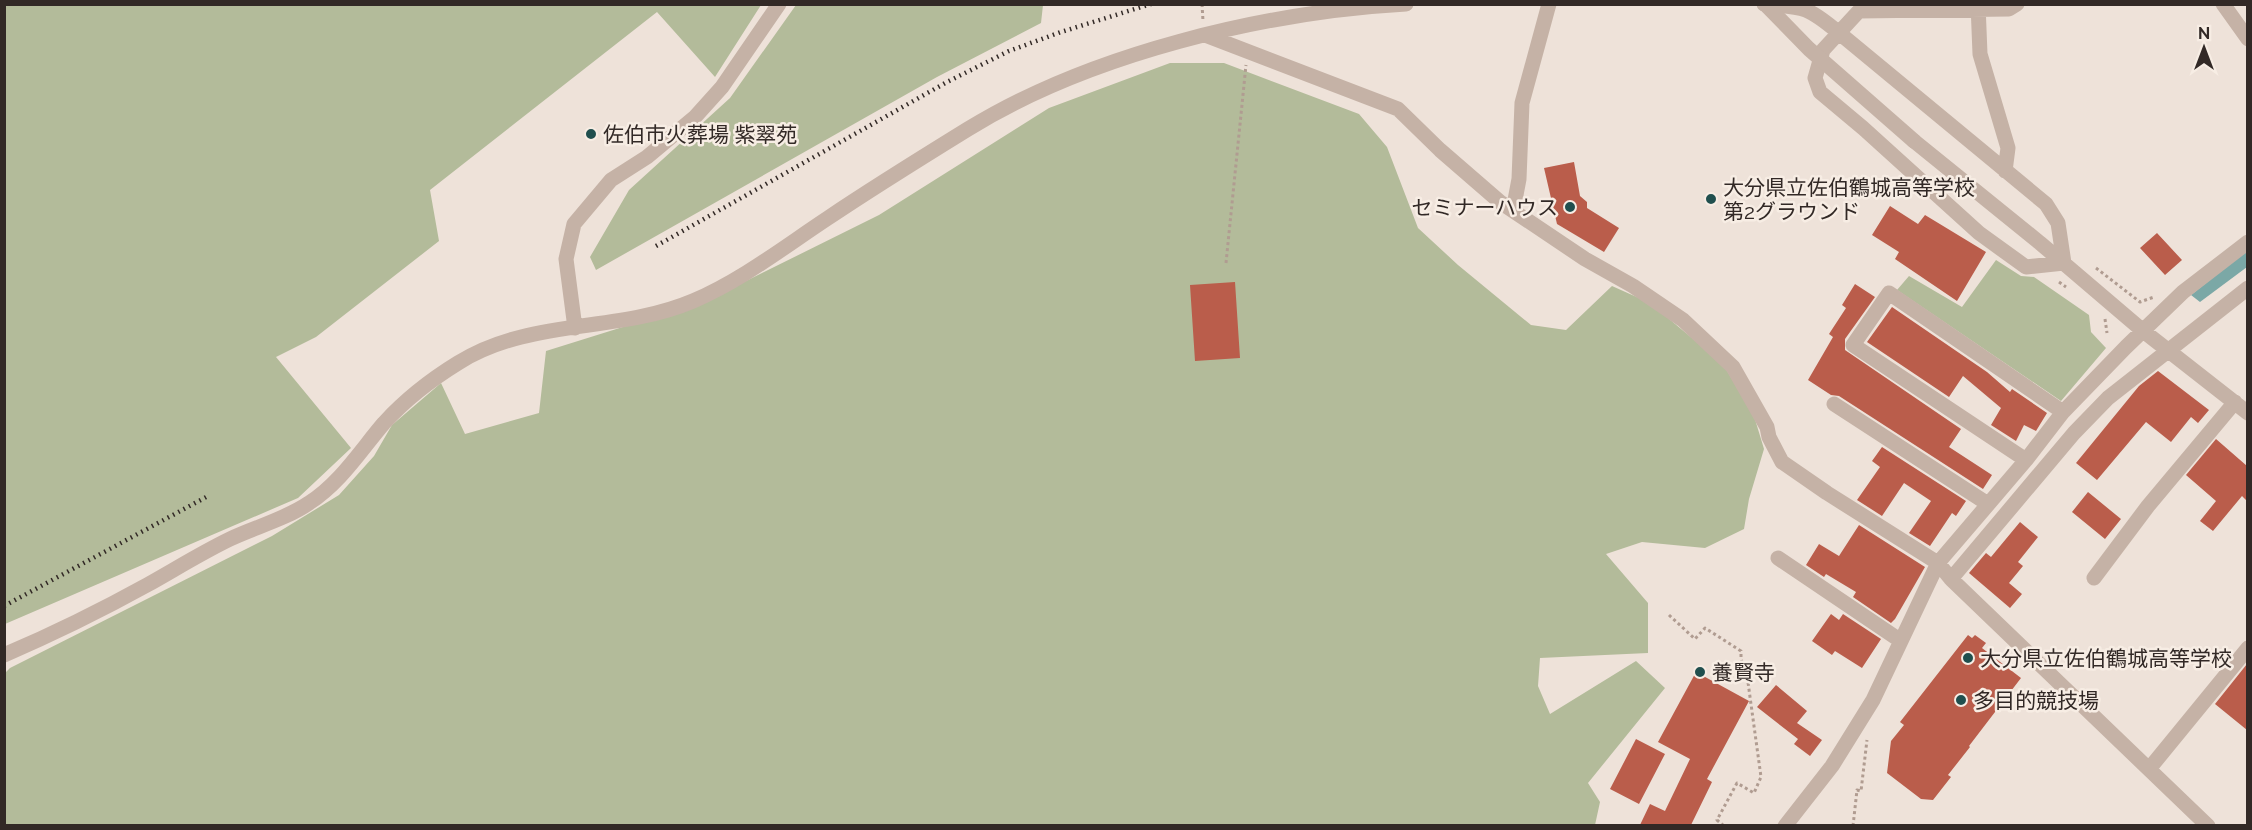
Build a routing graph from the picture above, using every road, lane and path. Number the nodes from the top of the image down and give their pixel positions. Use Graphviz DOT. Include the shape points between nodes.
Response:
graph roads {
  1 [pos="779,4"];
  2 [pos="1406,4"];
  3 [pos="1549,4"];
  4 [pos="1764,4"];
  5 [pos="2017,4"];
  6 [pos="2223,4"];
  7 [pos="1978,6"];
  8 [pos="1838,32"];
  9 [pos="1204,35"];
  10 [pos="2247,39"];
  11 [pos="1246,57"];
  12 [pos="2005,171"];
  13 [pos="1513,211"];
  14 [pos="2247,242"];
  15 [pos="2064,262"];
  16 [pos="1226,263"];
  17 [pos="2094,267"];
  18 [pos="2247,288"];
  19 [pos="2156,296"];
  20 [pos="575,328"];
  21 [pos="2142,330"];
  22 [pos="2169,349"];
  23 [pos="2235,402"];
  24 [pos="1834,404"];
  25 [pos="2063,412"];
  26 [pos="2247,413"];
  27 [pos="2026,460"];
  28 [pos="1988,504"];
  29 [pos="1778,558"];
  30 [pos="1938,563"];
  31 [pos="2094,578"];
  32 [pos="1951,579"];
  33 [pos="1669,615"];
  34 [pos="1901,641"];
  35 [pos="2247,648"];
  36 [pos="4,655"];
  37 [pos="1868,731"];
  38 [pos="2149,769"];
  39 [pos="1724,825"];
  40 [pos="1785,825"];
  41 [pos="1853,825"];
  42 [pos="2208,825"];
  1 -- 20 [label="street" via="722,87 695,117 647,157 611,180 574,225 566,259"];
  2 -- 9 [label="street" via="1298,16"];
  3 -- 13 [label="street" via="1522,103 1519,179"];
  4 -- 8 [label="street" via="1800,6"];
  4 -- 15 [label="street, bridge" via="1914,141"];
  5 -- 7 [label="street" via="2009,9"];
  6 -- 10 [label="street"];
  7 -- 8 [label="street" via="1859,11"];
  7 -- 12 [label="street" via="1980,54 2008,148"];
  8 -- 12 [label="street"];
  8 -- 15 [label="street" via="1823,50 1815,78 1820,92 1979,233 2026,267"];
  9 -- 11 [label="street"];
  9 -- 20 [label="street" via="1032,94 973,126 733,282 641,318"];
  11 -- 13 [label="street" via="1398,108 1440,150"];
  11 -- 16 [label="path"];
  12 -- 15 [label="street" via="2046,204 2058,223"];
  13 -- 30 [label="street" via="1683,320 1733,367 1782,462"];
  14 -- 21 [label="street"];
  15 -- 21 [label="street"];
  17 -- 19 [label="path" via="2140,302"];
  18 -- 22 [label="street"];
  20 -- 36 [label="street" via="499,342 461,361 386,420 342,476 307,504"];
  21 -- 22 [label="street"];
  21 -- 25 [label="street"];
  22 -- 23 [label="street"];
  22 -- 32 [label="street" via="2109,398 2074,433"];
  23 -- 26 [label="street"];
  23 -- 31 [label="street"];
  24 -- 28 [label="street"];
  25 -- 27 [label="street"];
  25 -- 27 [label="street" via="1889,293 1853,345"];
  27 -- 28 [label="street"];
  28 -- 30 [label="street"];
  29 -- 34 [label="street"];
  30 -- 32 [label="street"];
  30 -- 34 [label="street"];
  32 -- 38 [label="street"];
  33 -- 39 [label="path" via="1695,639 1705,628 1741,651 1761,777 1754,793 1737,783 1717,820"];
  34 -- 40 [label="street" via="1873,700 1832,766"];
  35 -- 38 [label="street"];
  37 -- 41 [label="path"];
  38 -- 42 [label="street"];
}
